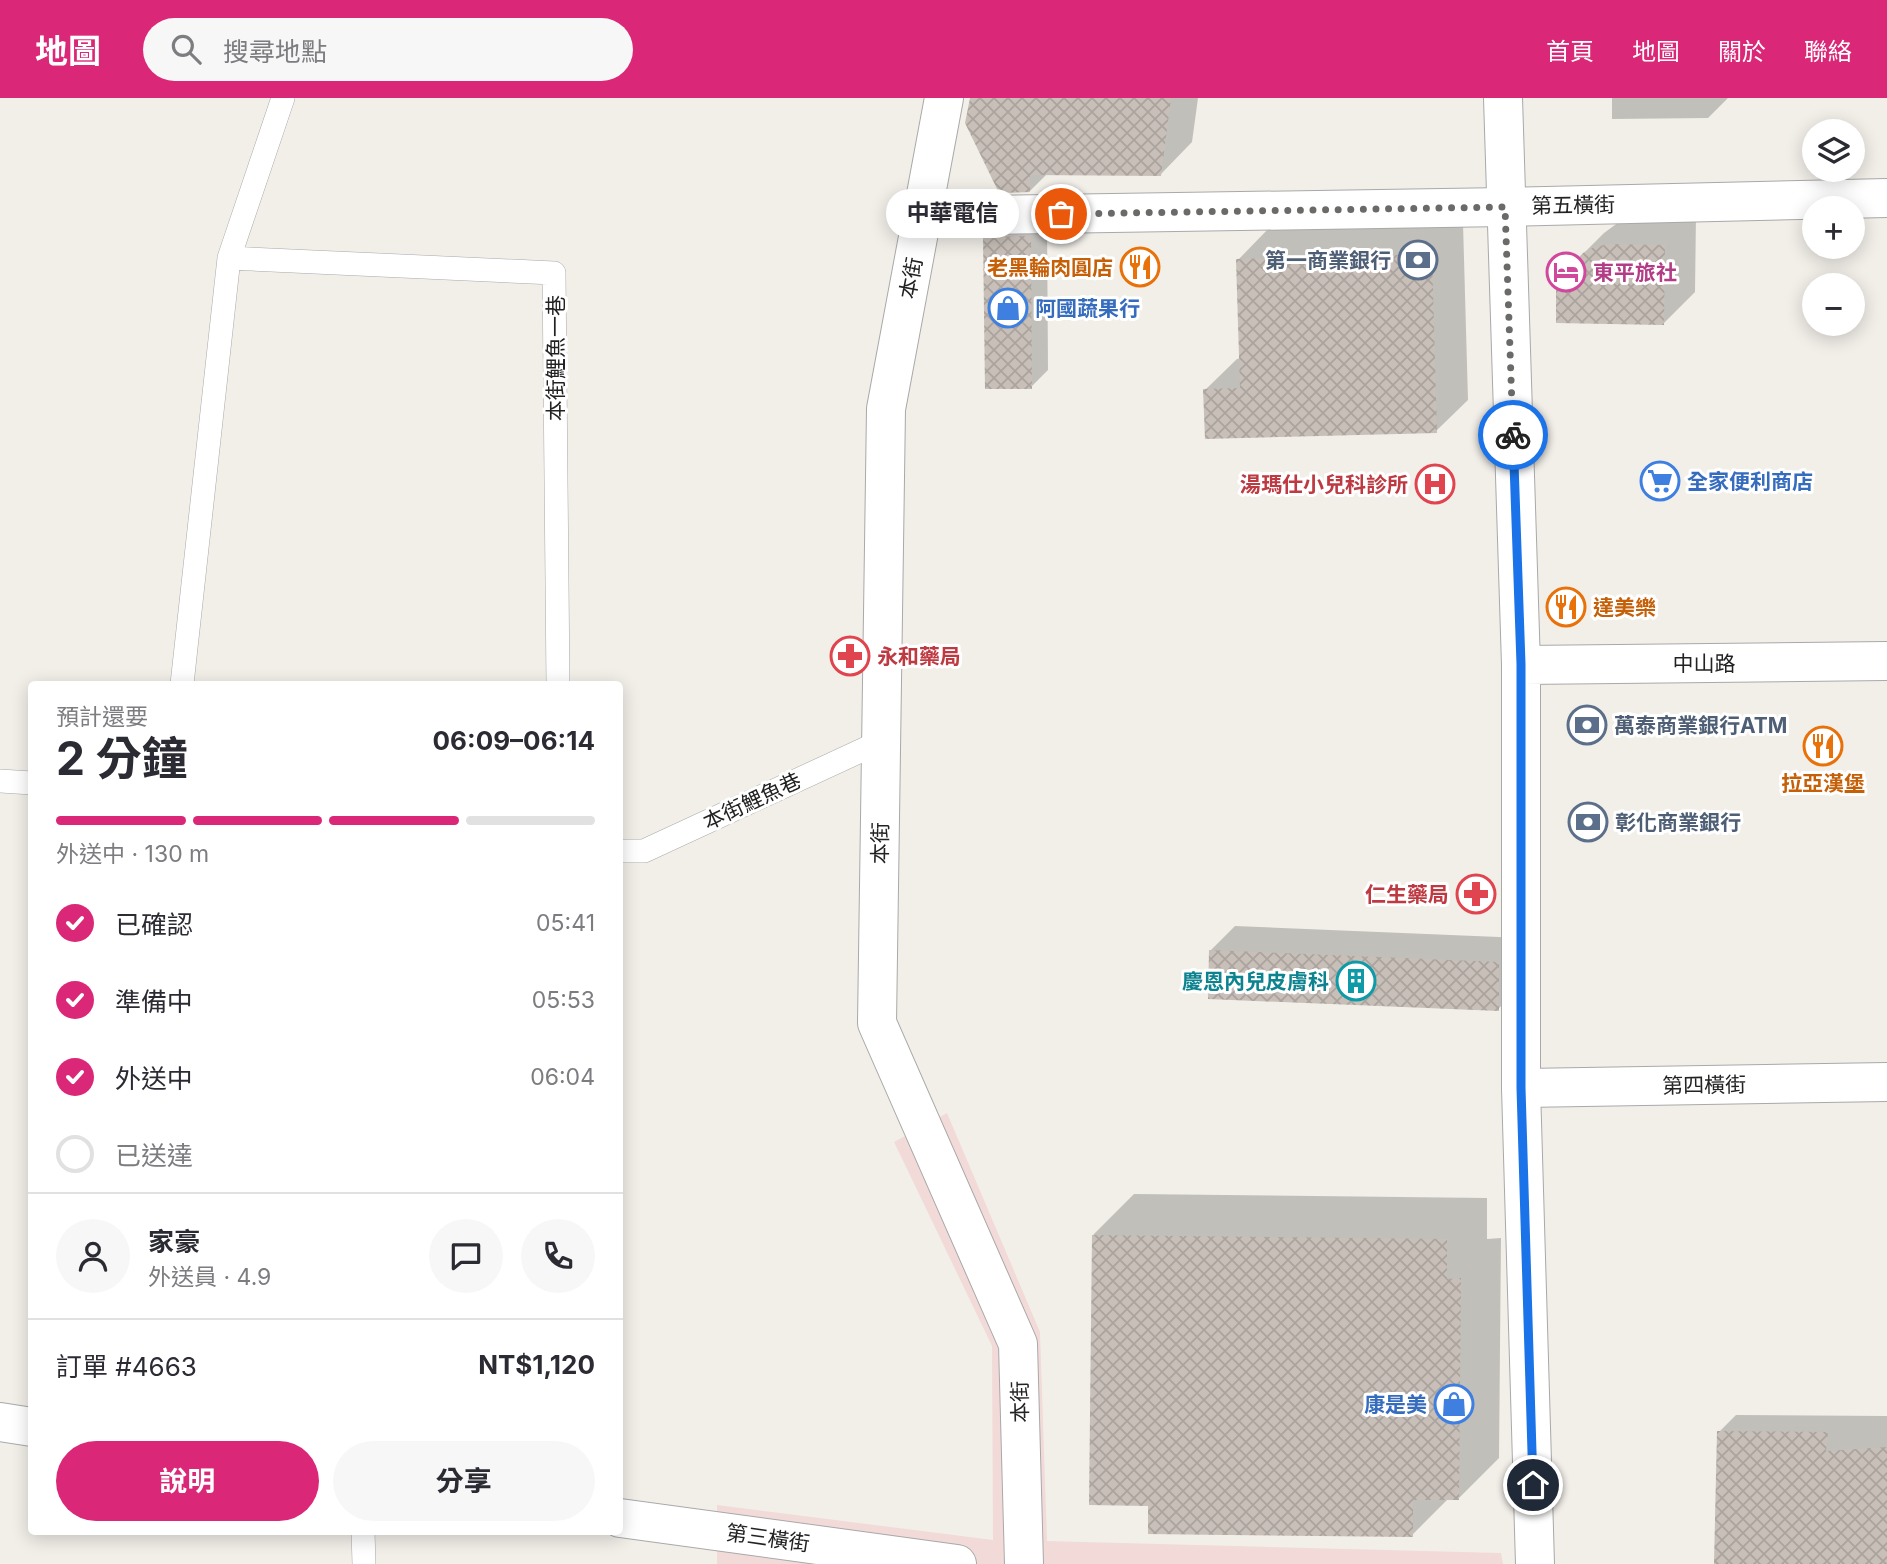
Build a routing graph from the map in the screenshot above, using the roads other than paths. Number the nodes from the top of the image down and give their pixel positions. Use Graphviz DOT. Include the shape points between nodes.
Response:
graph roads {
  1 [pos="283,98"];
  2 [pos="944,98"];
  3 [pos="1503,98"];
  4 [pos="1887,198"];
  5 [pos="1505,207"];
  6 [pos="922,216"];
  7 [pos="229,258"];
  8 [pos="1887,661"];
  9 [pos="1521,664"];
  10 [pos="183,681"];
  11 [pos="558,681"];
  12 [pos="882,741"];
  13 [pos="0,781"];
  14 [pos="28,783"];
  15 [pos="623,851"];
  16 [pos="1887,1082"];
  17 [pos="1521,1088"];
  18 [pos="0,1422"];
  19 [pos="28,1426"];
  20 [pos="623,1518"];
  21 [pos="363,1535"];
  22 [pos="364,1564"];
  23 [pos="957,1564"];
  24 [pos="1024,1564"];
  25 [pos="1535,1564"];
  1 -- 7 [label="lane"];
  2 -- 6 [label="street, 本街"];
  3 -- 5 [label="street"];
  4 -- 5 [label="street, 第五橫街"];
  5 -- 6 [label="street, 第五橫街"];
  5 -- 9 [label="street"];
  6 -- 12 [label="street, 本街" via="886,409"];
  7 -- 10 [label="lane"];
  7 -- 11 [label="lane, 本街鯉魚一巷" via="554,272"];
  8 -- 9 [label="street, 中山路"];
  9 -- 17 [label="street"];
  12 -- 15 [label="lane, 本街鯉魚巷" via="644,851"];
  12 -- 24 [label="street, 本街" via="877,1023 1018,1343"];
  13 -- 14 [label="lane"];
  16 -- 17 [label="street, 第四橫街"];
  17 -- 25 [label="street"];
  18 -- 19 [label="street"];
  20 -- 23 [label="street, 第三橫街"];
  21 -- 22 [label="lane"];
}
